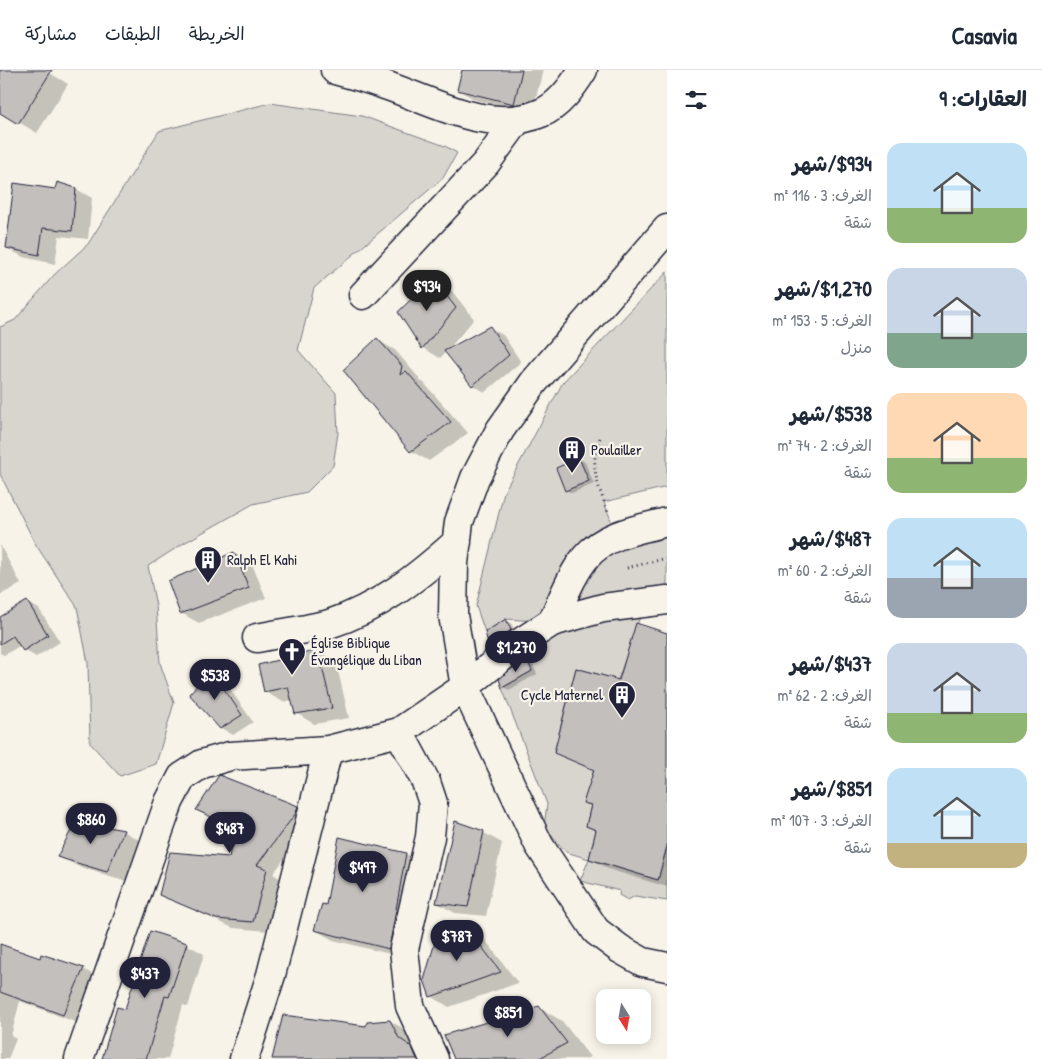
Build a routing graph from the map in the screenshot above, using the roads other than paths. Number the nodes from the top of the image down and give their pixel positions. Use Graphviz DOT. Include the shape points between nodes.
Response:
graph roads {
  1 [pos="335,70"];
  2 [pos="583,70"];
  3 [pos="518,119"];
  4 [pos="667,229"];
  5 [pos="363,296"];
  6 [pos="667,522"];
  7 [pos="456,542"];
  8 [pos="667,600"];
  9 [pos="552,622"];
  10 [pos="257,638"];
  11 [pos="465,687"];
  12 [pos="399,732"];
  13 [pos="328,750"];
  14 [pos="667,967"];
  15 [pos="79,1059"];
  16 [pos="244,1059"];
  17 [pos="434,1059"];
  1 -- 3 [label="street" via="463,113"];
  2 -- 3 [label="street" via="563,97 542,113"];
  3 -- 5 [label="street" via="473,178"];
  4 -- 7 [label="street" via="534,382 500,430 475,478 459,522"];
  6 -- 9 [label="street" via="616,536 587,556"];
  7 -- 10 [label="street" via="422,573 362,612 328,624"];
  7 -- 11 [label="street" via="453,614"];
  8 -- 9 [label="street" via="603,608"];
  9 -- 11 [label="street" via="518,644"];
  11 -- 12 [label="street"];
  11 -- 14 [label="street" via="539,845 596,931 643,962"];
  12 -- 13 [label="street"];
  12 -- 17 [label="street" via="426,782 433,803 430,837 404,949 410,1006"];
  13 -- 15 [label="street" via="230,756 202,764 182,777 169,802"];
  13 -- 16 [label="street" via="271,975"];
}
